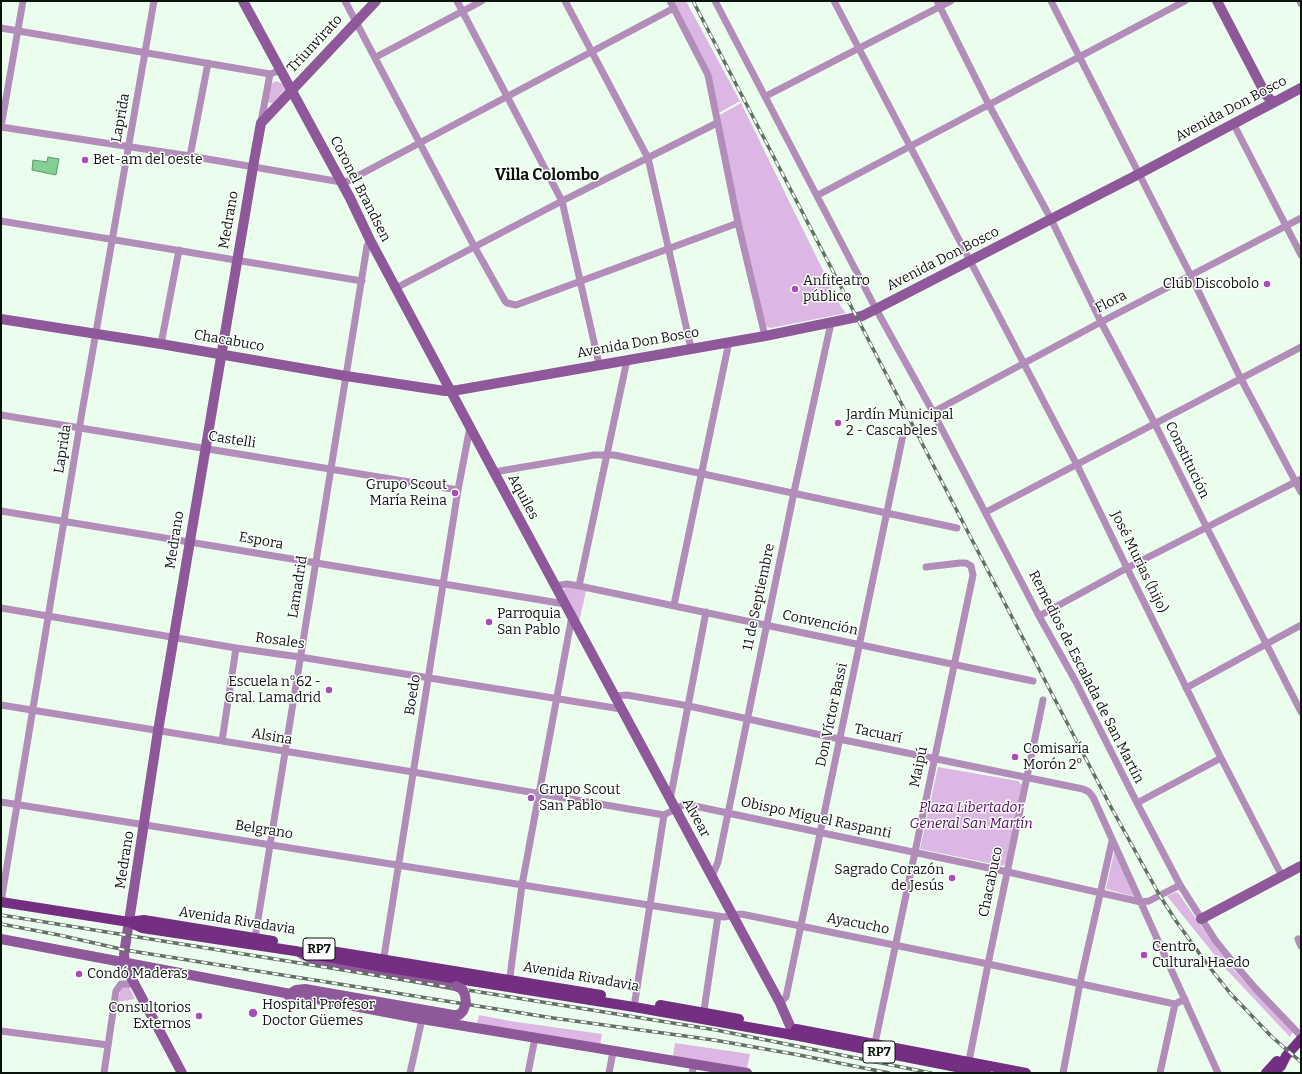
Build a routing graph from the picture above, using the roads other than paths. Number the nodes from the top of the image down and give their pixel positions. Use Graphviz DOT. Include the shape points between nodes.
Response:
graph roads {
  1 [pos="23,1"];
  2 [pos="154,1"];
  3 [pos="243,1"];
  4 [pos="345,1"];
  5 [pos="376,1"];
  6 [pos="457,1"];
  7 [pos="482,1"];
  8 [pos="565,1"];
  9 [pos="670,1"];
  10 [pos="715,1"];
  11 [pos="834,1"];
  12 [pos="951,1"];
  13 [pos="1051,1"];
  14 [pos="1185,1"];
  15 [pos="1217,1"];
  16 [pos="1225,1"];
  17 [pos="1300,1"];
  18 [pos="938,4"];
  19 [pos="1301,4"];
  20 [pos="674,8"];
  21 [pos="463,11"];
  22 [pos="355,22"];
  23 [pos="1,28"];
  24 [pos="18,31"];
  25 [pos="859,49"];
  26 [pos="591,51"];
  27 [pos="145,53"];
  28 [pos="1079,57"];
  29 [pos="376,58"];
  30 [pos="208,63"];
  31 [pos="281,70"];
  32 [pos="270,74"];
  33 [pos="1301,88"];
  34 [pos="291,90"];
  35 [pos="508,96"];
  36 [pos="766,96"];
  37 [pos="1273,102"];
  38 [pos="989,105"];
  39 [pos="261,123"];
  40 [pos="717,123"];
  41 [pos="1233,123"];
  42 [pos="1,127"];
  43 [pos="420,143"];
  44 [pos="130,147"];
  45 [pos="910,147"];
  46 [pos="190,156"];
  47 [pos="648,158"];
  48 [pos="253,167"];
  49 [pos="1138,174"];
  50 [pos="341,182"];
  51 [pos="818,195"];
  52 [pos="562,201"];
  53 [pos="1301,218"];
  54 [pos="1051,219"];
  55 [pos="1,221"];
  56 [pos="738,223"];
  57 [pos="1286,225"];
  58 [pos="112,240"];
  59 [pos="370,240"];
  60 [pos="474,246"];
  61 [pos="669,249"];
  62 [pos="179,250"];
  63 [pos="1301,255"];
  64 [pos="236,261"];
  65 [pos="970,261"];
  66 [pos="1191,276"];
  67 [pos="362,281"];
  68 [pos="580,281"];
  69 [pos="396,288"];
  70 [pos="876,309"];
  71 [pos="1,319"];
  72 [pos="1101,322"];
  73 [pos="830,323"];
  74 [pos="95,334"];
  75 [pos="765,336"];
  76 [pos="729,342"];
  77 [pos="161,344"];
  78 [pos="1301,346"];
  79 [pos="690,348"];
  80 [pos="220,354"];
  81 [pos="627,360"];
  82 [pos="1024,363"];
  83 [pos="599,364"];
  84 [pos="346,376"];
  85 [pos="1240,378"];
  86 [pos="451,391"];
  87 [pos="933,412"];
  88 [pos="1,415"];
  89 [pos="1155,424"];
  90 [pos="470,427"];
  91 [pos="79,428"];
  92 [pos="904,430"];
  93 [pos="205,449"];
  94 [pos="607,455"];
  95 [pos="1077,465"];
  96 [pos="330,469"];
  97 [pos="494,472"];
  98 [pos="701,474"];
  99 [pos="1298,480"];
  100 [pos="458,490"];
  101 [pos="794,492"];
  102 [pos="1301,492"];
  103 [pos="1,511"];
  104 [pos="986,512"];
  105 [pos="887,513"];
  106 [pos="64,522"];
  107 [pos="956,528"];
  108 [pos="1207,528"];
  109 [pos="189,542"];
  110 [pos="315,563"];
  111 [pos="926,567"];
  112 [pos="1127,568"];
  113 [pos="444,583"];
  114 [pos="555,586"];
  115 [pos="579,586"];
  116 [pos="565,604"];
  117 [pos="674,605"];
  118 [pos="1,608"];
  119 [pos="706,612"];
  120 [pos="48,616"];
  121 [pos="572,616"];
  122 [pos="1039,616"];
  123 [pos="768,625"];
  124 [pos="1301,625"];
  125 [pos="174,637"];
  126 [pos="860,644"];
  127 [pos="1266,644"];
  128 [pos="236,648"];
  129 [pos="300,657"];
  130 [pos="953,665"];
  131 [pos="428,678"];
  132 [pos="1033,681"];
  133 [pos="1186,688"];
  134 [pos="614,696"];
  135 [pos="556,699"];
  136 [pos="1043,700"];
  137 [pos="1,705"];
  138 [pos="689,706"];
  139 [pos="621,709"];
  140 [pos="32,710"];
  141 [pos="1301,712"];
  142 [pos="747,719"];
  143 [pos="158,730"];
  144 [pos="839,739"];
  145 [pos="222,741"];
  146 [pos="285,752"];
  147 [pos="1221,758"];
  148 [pos="934,759"];
  149 [pos="414,772"];
  150 [pos="1027,777"];
  151 [pos="539,793"];
  152 [pos="670,800"];
  153 [pos="1,802"];
  154 [pos="1136,803"];
  155 [pos="17,805"];
  156 [pos="675,810"];
  157 [pos="728,813"];
  158 [pos="664,815"];
  159 [pos="144,824"];
  160 [pos="820,832"];
  161 [pos="1112,840"];
  162 [pos="271,844"];
  163 [pos="914,852"];
  164 [pos="399,866"];
  165 [pos="1301,866"];
  166 [pos="1008,872"];
  167 [pos="712,876"];
  168 [pos="1282,876"];
  169 [pos="1180,885"];
  170 [pos="522,886"];
  171 [pos="1100,892"];
  172 [pos="1,902"];
  173 [pos="1141,902"];
  174 [pos="649,906"];
  175 [pos="733,915"];
  176 [pos="718,916"];
  177 [pos="1201,919"];
  178 [pos="129,922"];
  179 [pos="800,926"];
  180 [pos="1,938"];
  181 [pos="255,938"];
  182 [pos="895,945"];
  183 [pos="295,951"];
  184 [pos="124,962"];
  185 [pos="383,963"];
  186 [pos="988,964"];
  187 [pos="509,983"];
  188 [pos="1080,983"];
  189 [pos="134,984"];
  190 [pos="288,994"];
  191 [pos="1185,999"];
  192 [pos="780,1003"];
  193 [pos="634,1004"];
  194 [pos="1175,1004"];
  195 [pos="703,1016"];
  196 [pos="422,1019"];
  197 [pos="1,1031"];
  198 [pos="791,1031"];
  199 [pos="1301,1037"];
  200 [pos="536,1038"];
  201 [pos="875,1043"];
  202 [pos="108,1045"];
  203 [pos="613,1052"];
  204 [pos="1286,1056"];
  205 [pos="968,1065"];
  206 [pos="693,1069"];
  207 [pos="104,1073"];
  208 [pos="182,1073"];
  209 [pos="410,1073"];
  210 [pos="528,1073"];
  211 [pos="609,1073"];
  212 [pos="748,1073"];
  213 [pos="986,1073"];
  214 [pos="1026,1073"];
  215 [pos="1063,1073"];
  216 [pos="1160,1073"];
  217 [pos="1218,1073"];
  218 [pos="1266,1073"];
  219 [pos="1274,1073"];
  1 -- 24 [label="street"];
  2 -- 27 [label="street, Laprida"];
  3 -- 31 [label="street, Coronel Brandsen"];
  4 -- 22 [label="street"];
  5 -- 22 [label="street, Triunvirato"];
  6 -- 21 [label="street"];
  7 -- 21 [label="street"];
  8 -- 26 [label="street"];
  9 -- 20 [label="street"];
  10 -- 36 [label="street, Remedios de Escalada de San Martín"];
  11 -- 25 [label="street, José Murias (hijo)"];
  12 -- 18 [label="street"];
  13 -- 28 [label="street"];
  14 -- 28 [label="street"];
  15 -- 37 [label="street" via="1266,95"];
  16 -- 37 [label="street" via="1271,92"];
  17 -- 19 [label="street"];
  18 -- 25 [label="street"];
  18 -- 38 [label="street, Constitución"];
  20 -- 26 [label="street"];
  20 -- 40 [label="street" via="708,75"];
  21 -- 29 [label="street"];
  21 -- 35 [label="street"];
  22 -- 29 [label="street"];
  22 -- 34 [label="street, Triunvirato"];
  23 -- 24 [label="street"];
  24 -- 27 [label="street"];
  24 -- 42 [label="street"];
  25 -- 36 [label="street"];
  25 -- 45 [label="street, José Murias (hijo)"];
  26 -- 35 [label="street"];
  26 -- 47 [label="street"];
  27 -- 30 [label="street"];
  27 -- 44 [label="street, Laprida"];
  28 -- 38 [label="street"];
  28 -- 49 [label="street"];
  29 -- 43 [label="street"];
  30 -- 32 [label="street"];
  30 -- 46 [label="street"];
  31 -- 32 [label="street"];
  31 -- 34 [label="street, Coronel Brandsen"];
  32 -- 39 [label="street, Medrano"];
  33 -- 37 [label="street, Avenida Don Bosco"];
  34 -- 39 [label="street"];
  34 -- 50 [label="street, Coronel Brandsen"];
  35 -- 43 [label="street"];
  35 -- 52 [label="street"];
  36 -- 51 [label="street, Remedios de Escalada de San Martín"];
  37 -- 41 [label="street, Avenida Don Bosco"];
  38 -- 45 [label="street"];
  38 -- 54 [label="street, Constitución"];
  39 -- 48 [label="street, Medrano"];
  40 -- 47 [label="street"];
  40 -- 56 [label="street"];
  41 -- 49 [label="street, Avenida Don Bosco"];
  41 -- 57 [label="street"];
  42 -- 44 [label="street"];
  43 -- 50 [label="street" via="348,181"];
  43 -- 60 [label="street"];
  44 -- 46 [label="street"];
  44 -- 58 [label="street, Laprida"];
  45 -- 51 [label="street"];
  45 -- 65 [label="street, José Murias (hijo)"];
  46 -- 48 [label="street"];
  47 -- 52 [label="street"];
  47 -- 61 [label="street"];
  48 -- 50 [label="street"];
  48 -- 64 [label="street, Medrano"];
  49 -- 54 [label="street, Avenida Don Bosco"];
  49 -- 66 [label="street"];
  50 -- 59 [label="street, Coronel Brandsen"];
  51 -- 70 [label="street, Remedios de Escalada de San Martín"];
  52 -- 60 [label="street"];
  52 -- 68 [label="street"];
  53 -- 57 [label="street, Flora"];
  54 -- 65 [label="street, Avenida Don Bosco"];
  54 -- 72 [label="street, Constitución"];
  55 -- 58 [label="street"];
  56 -- 61 [label="street"];
  56 -- 75 [label="street"];
  57 -- 63 [label="street"];
  57 -- 66 [label="street, Flora"];
  58 -- 62 [label="street"];
  58 -- 74 [label="street, Laprida"];
  59 -- 67 [label="street, Lamadrid"];
  59 -- 69 [label="street, Coronel Brandsen"];
  60 -- 68 [label="street" via="505,301 510,304 516,305"];
  60 -- 69 [label="street"];
  61 -- 68 [label="street"];
  61 -- 79 [label="street"];
  62 -- 64 [label="street"];
  62 -- 77 [label="street"];
  64 -- 67 [label="street"];
  64 -- 80 [label="street, Medrano"];
  65 -- 70 [label="street, Avenida Don Bosco"];
  65 -- 82 [label="street, José Murias (hijo)"];
  66 -- 72 [label="street, Flora"];
  66 -- 85 [label="street"];
  67 -- 84 [label="street, Lamadrid"];
  68 -- 83 [label="street"];
  69 -- 86 [label="street, Coronel Brandsen"];
  70 -- 73 [label="street, Avenida Don Bosco" via="862,316"];
  70 -- 87 [label="street, Remedios de Escalada de San Martín"];
  71 -- 74 [label="street, Chacabuco"];
  72 -- 82 [label="street, Flora"];
  72 -- 89 [label="street, Constitución"];
  73 -- 75 [label="street, Avenida Don Bosco"];
  73 -- 101 [label="street, 11 de Septiembre"];
  74 -- 77 [label="street, Chacabuco"];
  74 -- 91 [label="street, Laprida"];
  75 -- 76 [label="street, Avenida Don Bosco"];
  76 -- 79 [label="street, Avenida Don Bosco"];
  76 -- 98 [label="street"];
  77 -- 80 [label="street, Chacabuco"];
  78 -- 85 [label="street"];
  79 -- 81 [label="street, Avenida Don Bosco"];
  80 -- 84 [label="street, Chacabuco"];
  80 -- 93 [label="street, Medrano"];
  81 -- 83 [label="street, Avenida Don Bosco"];
  81 -- 94 [label="street"];
  82 -- 87 [label="street, Flora"];
  82 -- 95 [label="street, José Murias (hijo)"];
  83 -- 86 [label="street, Avenida Don Bosco"];
  84 -- 86 [label="street, Chacabuco"];
  84 -- 96 [label="street, Lamadrid"];
  85 -- 89 [label="street"];
  85 -- 99 [label="street"];
  86 -- 90 [label="street, Aquiles"];
  87 -- 104 [label="street, Remedios de Escalada de San Martín"];
  88 -- 91 [label="street, Castelli"];
  89 -- 95 [label="street"];
  89 -- 108 [label="street, Constitución"];
  90 -- 97 [label="street, Aquiles"];
  90 -- 100 [label="street, Boedo"];
  91 -- 93 [label="street, Castelli"];
  91 -- 106 [label="street, Laprida"];
  92 -- 105 [label="street, Don Víctor Bassi"];
  93 -- 96 [label="street, Castelli"];
  93 -- 109 [label="street, Medrano"];
  94 -- 97 [label="street"];
  94 -- 98 [label="street"];
  94 -- 115 [label="street"];
  95 -- 104 [label="street"];
  95 -- 112 [label="street, José Murias (hijo)"];
  96 -- 100 [label="street, Castelli"];
  96 -- 110 [label="street, Lamadrid"];
  97 -- 114 [label="street, Aquiles"];
  98 -- 101 [label="street"];
  98 -- 117 [label="street"];
  99 -- 102 [label="street"];
  99 -- 108 [label="street"];
  100 -- 113 [label="street, Boedo"];
  101 -- 105 [label="street"];
  101 -- 123 [label="street, 11 de Septiembre"];
  103 -- 106 [label="street, Espora"];
  104 -- 122 [label="street, Remedios de Escalada de San Martín"];
  105 -- 107 [label="street"];
  105 -- 126 [label="street, Don Víctor Bassi"];
  106 -- 109 [label="street, Espora"];
  106 -- 120 [label="street, Laprida"];
  108 -- 112 [label="street"];
  108 -- 127 [label="street, Constitución"];
  109 -- 110 [label="street, Espora"];
  109 -- 125 [label="street, Medrano"];
  110 -- 113 [label="street, Espora"];
  110 -- 129 [label="street, Lamadrid"];
  111 -- 130 [label="street, Maipú" via="960,563 971,566 973,575"];
  112 -- 122 [label="street"];
  112 -- 133 [label="street, José Murias (hijo)"];
  113 -- 116 [label="street, Espora"];
  113 -- 131 [label="street, Boedo"];
  114 -- 115 [label="street, Convención"];
  114 -- 116 [label="street, Aquiles"];
  115 -- 117 [label="street, Convención"];
  116 -- 121 [label="street, Aquiles"];
  117 -- 119 [label="street, Convención"];
  118 -- 120 [label="street, Rosales"];
  119 -- 123 [label="street, Convención"];
  119 -- 138 [label="street"];
  120 -- 125 [label="street, Rosales"];
  120 -- 140 [label="street, Laprida"];
  121 -- 134 [label="street, Alvear"];
  121 -- 135 [label="street"];
  122 -- 154 [label="street, Remedios de Escalada de San Martín" via="1076,682"];
  123 -- 126 [label="street, Convención"];
  123 -- 142 [label="street, 11 de Septiembre"];
  124 -- 127 [label="street"];
  125 -- 128 [label="street, Rosales"];
  125 -- 143 [label="street, Medrano"];
  126 -- 130 [label="street, Convención"];
  126 -- 144 [label="street, Don Víctor Bassi"];
  127 -- 133 [label="street"];
  127 -- 141 [label="street, Constitución"];
  128 -- 129 [label="street, Rosales"];
  128 -- 145 [label="street"];
  129 -- 131 [label="street, Rosales"];
  129 -- 146 [label="street, Lamadrid"];
  130 -- 132 [label="street, Convención"];
  130 -- 148 [label="street, Maipú"];
  131 -- 135 [label="street, Rosales"];
  131 -- 149 [label="street, Boedo"];
  133 -- 147 [label="street, José Murias (hijo)"];
  134 -- 138 [label="street, Tacuarí" via="627,694"];
  134 -- 139 [label="street, Alvear"];
  135 -- 139 [label="street"];
  135 -- 151 [label="street"];
  136 -- 150 [label="street, Chacabuco"];
  137 -- 140 [label="street, Alsina"];
  138 -- 142 [label="street, Tacuarí"];
  138 -- 152 [label="street"];
  139 -- 152 [label="street, Alvear"];
  140 -- 143 [label="street, Alsina"];
  140 -- 155 [label="street, Laprida"];
  142 -- 144 [label="street, Tacuarí"];
  142 -- 157 [label="street, 11 de Septiembre"];
  143 -- 145 [label="street, Alsina"];
  143 -- 159 [label="street, Medrano"];
  144 -- 148 [label="street, Tacuarí"];
  144 -- 160 [label="street, Don Víctor Bassi"];
  145 -- 146 [label="street, Alsina"];
  146 -- 149 [label="street, Alsina"];
  146 -- 162 [label="street, Lamadrid"];
  147 -- 154 [label="street"];
  147 -- 168 [label="street, José Murias (hijo)"];
  148 -- 150 [label="street, Tacuarí"];
  148 -- 163 [label="street, Maipú"];
  149 -- 151 [label="street, Alsina"];
  149 -- 164 [label="street, Boedo"];
  150 -- 161 [label="street, Tacuarí" via="1090,792"];
  150 -- 166 [label="street, Chacabuco"];
  151 -- 158 [label="street"];
  151 -- 170 [label="street"];
  152 -- 156 [label="street, Alvear"];
  153 -- 155 [label="street, Belgrano"];
  154 -- 169 [label="street, Remedios de Escalada de San Martín"];
  155 -- 159 [label="street, Belgrano"];
  155 -- 172 [label="street, Laprida"];
  156 -- 157 [label="street, Obispo Miguel Raspanti" via="685,804"];
  156 -- 158 [label="street, Obispo Miguel Raspanti"];
  156 -- 167 [label="street, Alvear"];
  157 -- 160 [label="street, Obispo Miguel Raspanti"];
  157 -- 167 [label="street, 11 de Septiembre" via="718,862"];
  158 -- 174 [label="street"];
  159 -- 162 [label="street, Belgrano"];
  159 -- 178 [label="street, Medrano"];
  160 -- 163 [label="street, Obispo Miguel Raspanti"];
  160 -- 179 [label="street, Don Víctor Bassi"];
  161 -- 171 [label="street"];
  161 -- 173 [label="street"];
  162 -- 164 [label="street, Belgrano"];
  162 -- 181 [label="street, Lamadrid"];
  163 -- 166 [label="street, Obispo Miguel Raspanti"];
  163 -- 182 [label="street, Maipú"];
  164 -- 170 [label="street, Belgrano"];
  164 -- 185 [label="street, Boedo"];
  165 -- 168 [label="street"];
  166 -- 171 [label="street, Obispo Miguel Raspanti"];
  166 -- 186 [label="street, Chacabuco"];
  167 -- 175 [label="street, Alvear"];
  168 -- 177 [label="street"];
  169 -- 173 [label="street" via="1149,901"];
  169 -- 177 [label="street, Remedios de Escalada de San Martín"];
  170 -- 174 [label="street, Ayacucho"];
  170 -- 187 [label="street"];
  171 -- 173 [label="street, Obispo Miguel Raspanti"];
  171 -- 188 [label="street"];
  172 -- 178 [label="main road, Avenida Rivadavia / RP7"];
  173 -- 191 [label="street"];
  174 -- 176 [label="street, Ayacucho"];
  174 -- 193 [label="street"];
  175 -- 176 [label="street, Ayacucho"];
  175 -- 179 [label="street, Ayacucho" via="741,914"];
  175 -- 192 [label="street, Alvear"];
  176 -- 195 [label="street"];
  177 -- 199 [label="street, Remedios de Escalada de San Martín" via="1231,960"];
  178 -- 181 [label="main road, Avenida Rivadavia / RP7" via="144,920"];
  178 -- 183 [label="main road, Avenida Rivadavia / RP7" via="142,928"];
  178 -- 184 [label="street, Medrano"];
  179 -- 182 [label="street, Ayacucho"];
  179 -- 192 [label="street, Don Víctor Bassi" via="786,997"];
  180 -- 184 [label="street"];
  181 -- 185 [label="main road, Avenida Rivadavia / RP7"];
  182 -- 186 [label="street, Ayacucho"];
  182 -- 201 [label="street, Maipú"];
  183 -- 185 [label="main road, Avenida Rivadavia / RP7"];
  183 -- 190 [label="street, bridge" via="314,960 456,986 462,989 466,1003 459,1015 452,1015 305,989"];
  184 -- 189 [label="street"];
  184 -- 190 [label="street"];
  185 -- 187 [label="main road, Avenida Rivadavia / RP7"];
  186 -- 188 [label="street, Ayacucho"];
  186 -- 205 [label="street, Chacabuco"];
  187 -- 193 [label="main road, Avenida Rivadavia / RP7"];
  188 -- 194 [label="street, Ayacucho"];
  188 -- 215 [label="street"];
  189 -- 202 [label="street" via="121,984 116,990"];
  189 -- 208 [label="street"];
  190 -- 196 [label="street"];
  191 -- 194 [label="street"];
  191 -- 217 [label="street"];
  192 -- 198 [label="street, Alvear"];
  193 -- 195 [label="main road, Avenida Rivadavia / RP7"];
  194 -- 216 [label="street"];
  195 -- 198 [label="main road, Avenida Rivadavia / RP7"];
  196 -- 200 [label="street"];
  196 -- 209 [label="street"];
  197 -- 202 [label="street"];
  198 -- 201 [label="main road, Avenida Rivadavia / RP7"];
  198 -- 205 [label="main road, Avenida Rivadavia / RP7"];
  199 -- 204 [label="main road"];
  200 -- 203 [label="street"];
  200 -- 210 [label="street"];
  201 -- 205 [label="main road, Avenida Rivadavia / RP7"];
  202 -- 207 [label="street"];
  203 -- 206 [label="street"];
  203 -- 211 [label="street"];
  204 -- 218 [label="main road"];
  204 -- 219 [label="main road"];
  205 -- 213 [label="main road, Avenida Rivadavia / RP7"];
  205 -- 214 [label="main road, Avenida Rivadavia / RP7"];
  206 -- 212 [label="street"];
}
